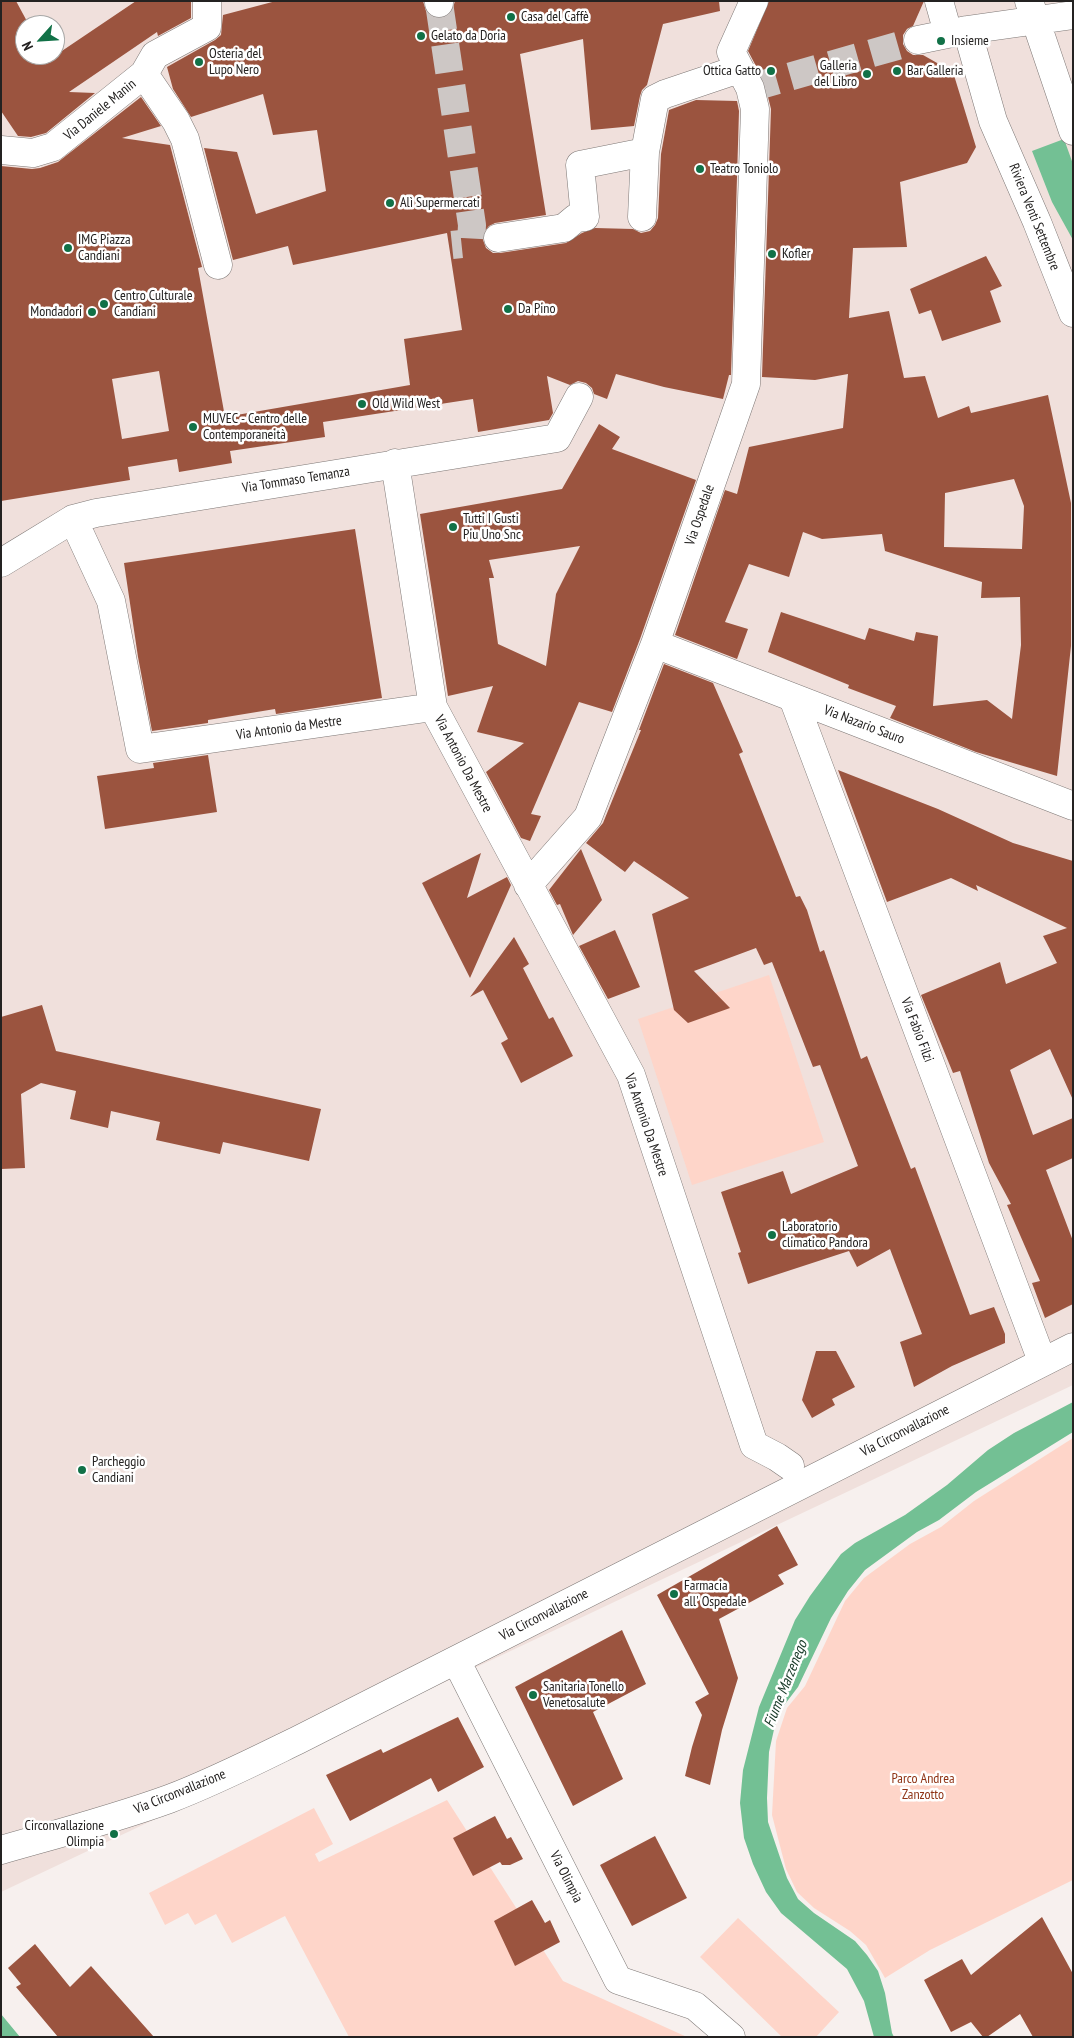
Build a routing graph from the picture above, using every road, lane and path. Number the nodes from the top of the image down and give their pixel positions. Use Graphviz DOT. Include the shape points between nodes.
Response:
graph roads {
  1 [pos="207,1"];
  2 [pos="754,1"];
  3 [pos="940,1"];
  4 [pos="1032,11"];
  5 [pos="1073,15"];
  6 [pos="958,32"];
  7 [pos="918,40"];
  8 [pos="738,69"];
  9 [pos="144,74"];
  10 [pos="1073,131"];
  11 [pos="1,150"];
  12 [pos="645,152"];
  13 [pos="642,217"];
  14 [pos="498,238"];
  15 [pos="218,265"];
  16 [pos="1073,313"];
  17 [pos="579,397"];
  18 [pos="395,463"];
  19 [pos="73,519"];
  20 [pos="1,563"];
  21 [pos="663,647"];
  22 [pos="793,698"];
  23 [pos="433,707"];
  24 [pos="1073,806"];
  25 [pos="528,885"];
  26 [pos="1073,1347"];
  27 [pos="1042,1361"];
  28 [pos="790,1466"];
  29 [pos="456,1660"];
  30 [pos="1,1850"];
  31 [pos="731,2037"];
  1 -- 9 [label="street" via="207,27 155,55"];
  2 -- 8 [label="street, Via Ospedale" via="731,52"];
  3 -- 6 [label="street, Riviera Venti Settembre"];
  4 -- 5 [label="street"];
  4 -- 6 [label="street"];
  4 -- 10 [label="street"];
  6 -- 7 [label="street"];
  6 -- 16 [label="street, Riviera Venti Settembre"];
  8 -- 12 [label="street" via="655,99"];
  8 -- 21 [label="street, Via Ospedale" via="750,88 755,109 746,384"];
  9 -- 11 [label="street, Via Daniele Manin" via="53,148 33,153"];
  9 -- 15 [label="street, Via Daniele Manin" via="185,138"];
  12 -- 13 [label="street"];
  12 -- 14 [label="street" via="580,166 585,217 576,218 564,228"];
  17 -- 18 [label="street, Via Tommaso Temanza" via="557,438"];
  18 -- 19 [label="street, Via Tommaso Temanza"];
  18 -- 23 [label="street, Via Antonio da Mestre"];
  19 -- 20 [label="street, Via Tommaso Temanza"];
  19 -- 23 [label="street, Via Antonio da Mestre" via="111,602 140,749"];
  21 -- 22 [label="street, Via Nazario Sauro"];
  21 -- 25 [label="street, Via Ospedale" via="588,817"];
  22 -- 24 [label="street, Via Nazario Sauro"];
  22 -- 27 [label="street, Via Fabio Filzi"];
  23 -- 25 [label="street, Via Antonio Da Mestre"];
  25 -- 28 [label="street, Via Antonio Da Mestre" via="631,1075 754,1445"];
  26 -- 27 [label="street, Via Circonvallazione"];
  27 -- 29 [label="street, Via Circonvallazione"];
  29 -- 30 [label="street, Via Circonvallazione" via="209,1783 128,1813"];
  29 -- 31 [label="street, Via Olimpia" via="618,1980 695,2006"];
}
